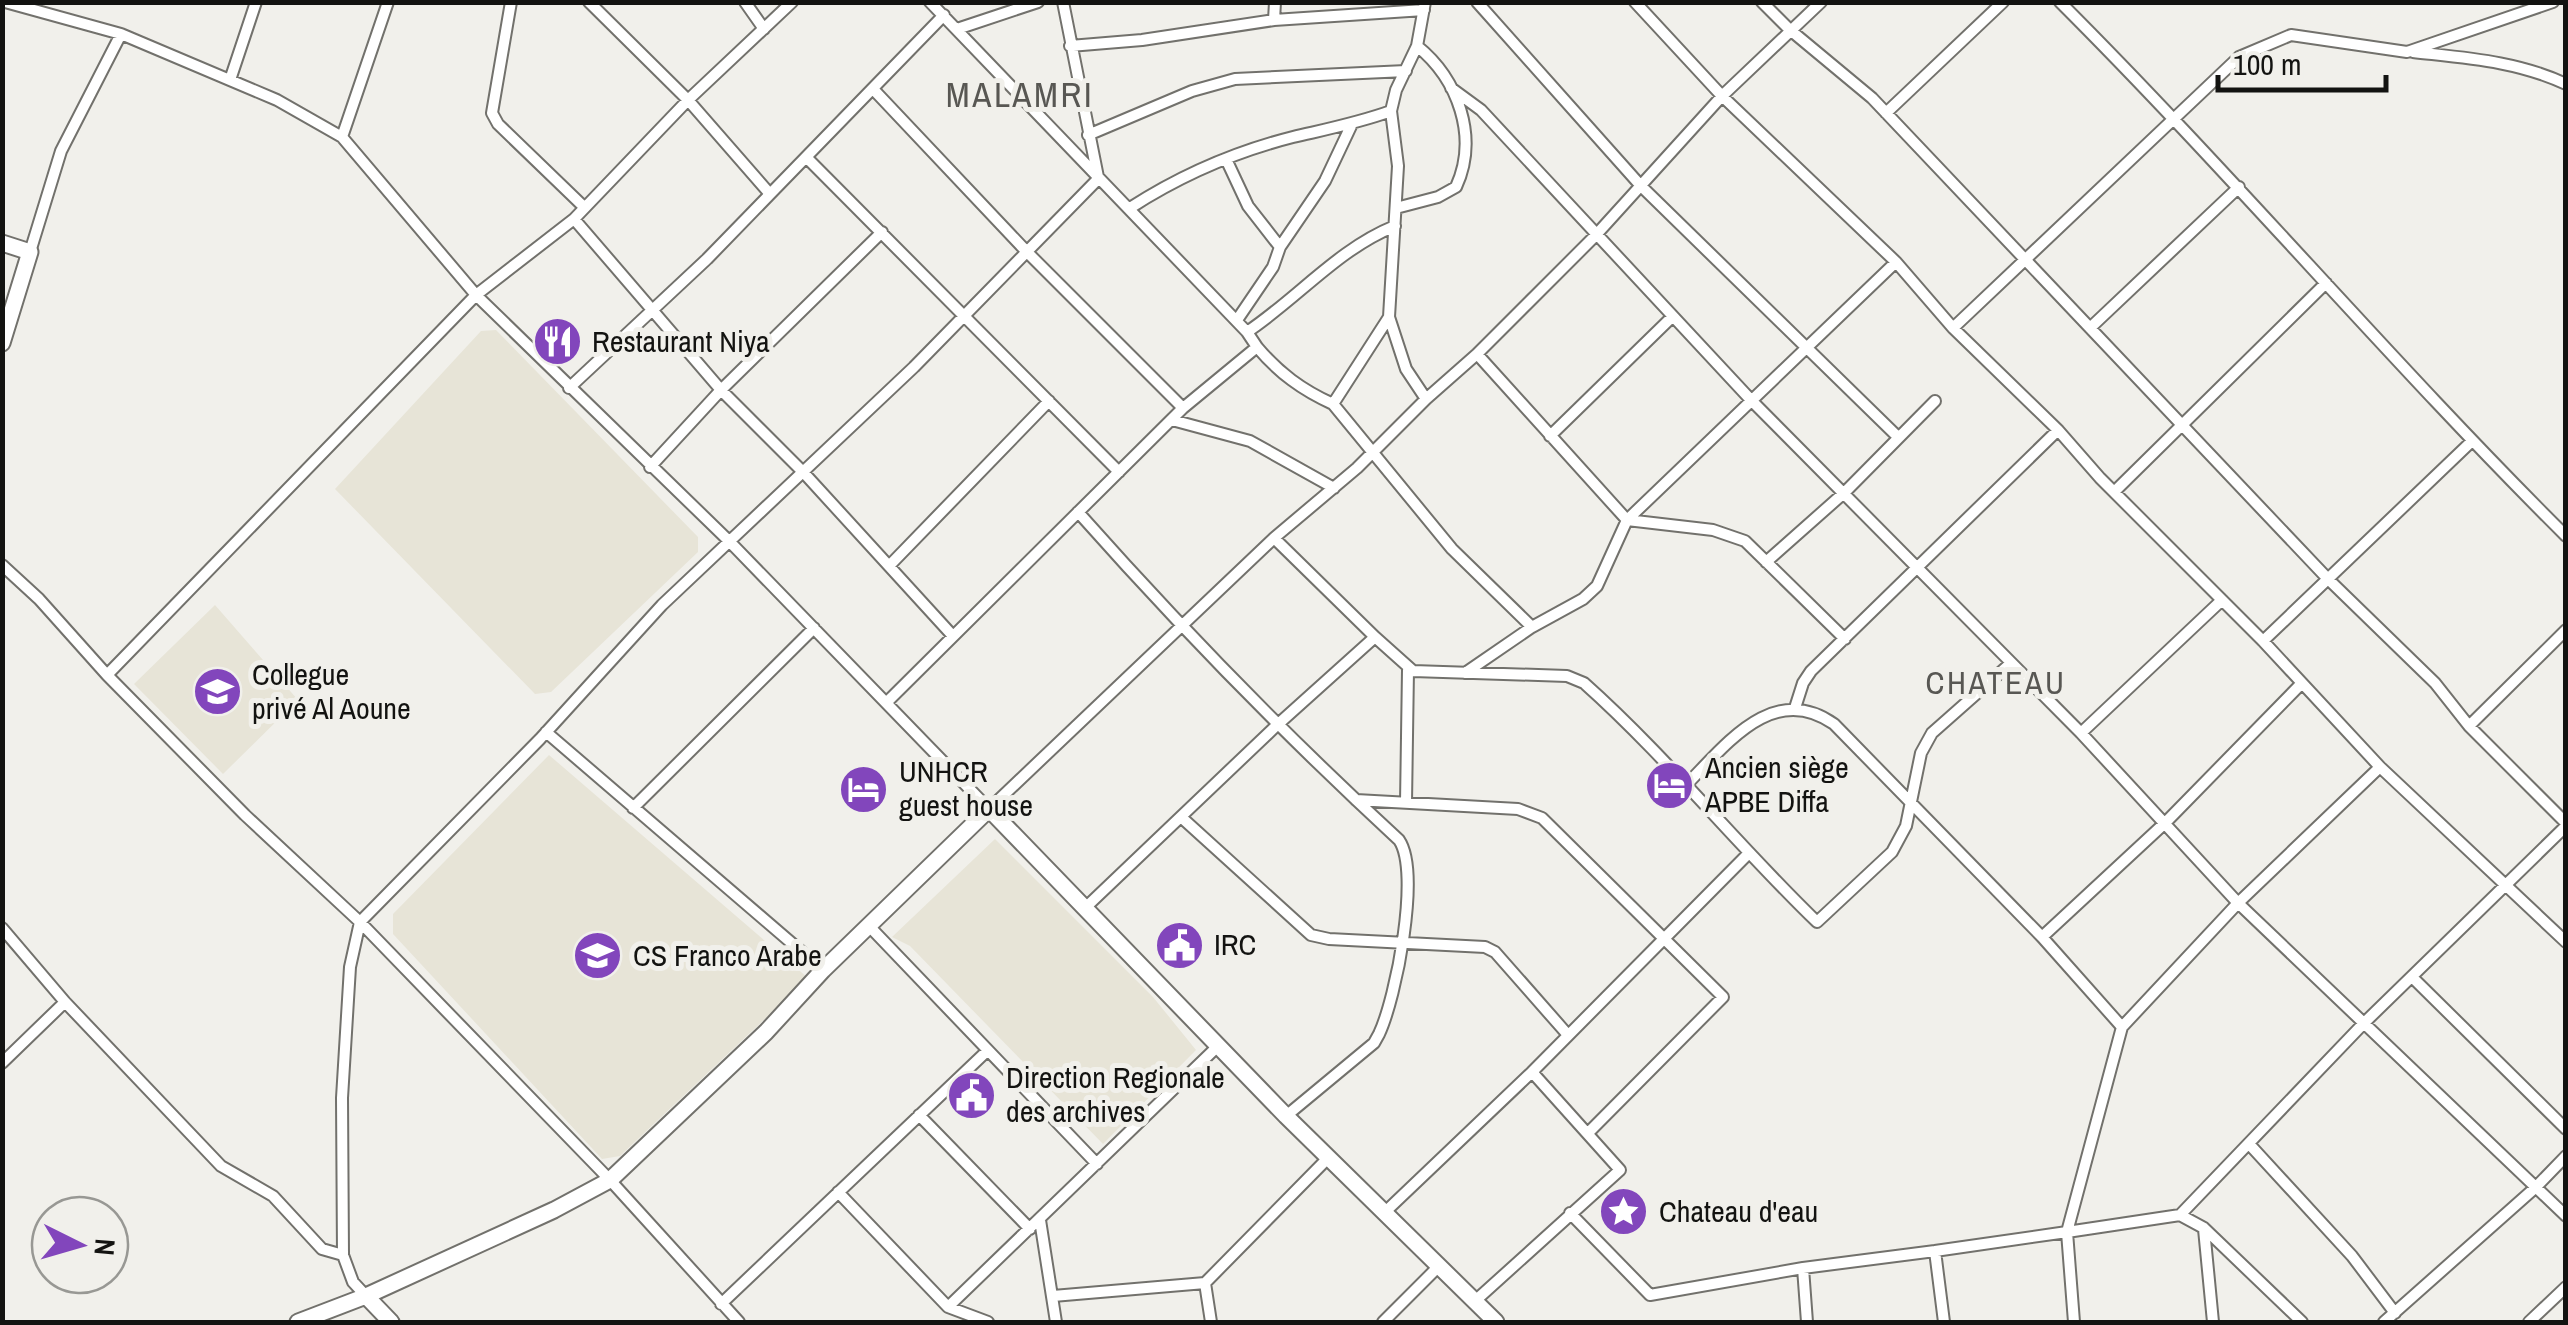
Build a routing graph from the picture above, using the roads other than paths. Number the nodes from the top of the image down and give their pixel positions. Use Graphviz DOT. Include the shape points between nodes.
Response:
graph roads {
  1 [pos="5,2"];
  2 [pos="256,2"];
  3 [pos="388,2"];
  4 [pos="511,2"];
  5 [pos="590,2"];
  6 [pos="745,2"];
  7 [pos="792,2"];
  8 [pos="930,2"];
  9 [pos="1038,2"];
  10 [pos="1063,2"];
  11 [pos="1274,2"];
  12 [pos="1477,2"];
  13 [pos="1635,2"];
  14 [pos="1762,2"];
  15 [pos="1821,2"];
  16 [pos="2002,2"];
  17 [pos="2060,2"];
  18 [pos="2553,2"];
  19 [pos="1425,6"];
  20 [pos="944,15"];
  21 [pos="1274,20"];
  22 [pos="764,29"];
  23 [pos="957,29"];
  24 [pos="1789,30"];
  25 [pos="121,34"];
  26 [pos="1070,46"];
  27 [pos="1417,46"];
  28 [pos="2407,52"];
  29 [pos="1406,71"];
  30 [pos="230,80"];
  31 [pos="2566,84"];
  32 [pos="1451,88"];
  33 [pos="873,89"];
  34 [pos="1722,96"];
  35 [pos="688,100"];
  36 [pos="1391,111"];
  37 [pos="1886,113"];
  38 [pos="2175,117"];
  39 [pos="1350,126"];
  40 [pos="1088,135"];
  41 [pos="342,137"];
  42 [pos="807,158"];
  43 [pos="1226,158"];
  44 [pos="1098,178"];
  45 [pos="1641,186"];
  46 [pos="2239,187"];
  47 [pos="770,194"];
  48 [pos="584,207"];
  49 [pos="1130,208"];
  50 [pos="1396,208"];
  51 [pos="574,219"];
  52 [pos="1395,226"];
  53 [pos="882,232"];
  54 [pos="1595,236"];
  55 [pos="2,243"];
  56 [pos="1280,248"];
  57 [pos="30,252"];
  58 [pos="1027,252"];
  59 [pos="2023,258"];
  60 [pos="1896,262"];
  61 [pos="2326,283"];
  62 [pos="476,295"];
  63 [pos="655,310"];
  64 [pos="965,315"];
  65 [pos="1389,317"];
  66 [pos="1672,317"];
  67 [pos="1236,320"];
  68 [pos="1953,328"];
  69 [pos="2090,328"];
  70 [pos="1247,332"];
  71 [pos="2,343"];
  72 [pos="1257,347"];
  73 [pos="1807,350"];
  74 [pos="1477,354"];
  75 [pos="569,388"];
  76 [pos="721,390"];
  77 [pos="1426,400"];
  78 [pos="1751,400"];
  79 [pos="1050,401"];
  80 [pos="1935,401"];
  81 [pos="1332,404"];
  82 [pos="1183,408"];
  83 [pos="1172,420"];
  84 [pos="2182,424"];
  85 [pos="2058,430"];
  86 [pos="1550,436"];
  87 [pos="1898,437"];
  88 [pos="2471,442"];
  89 [pos="1374,452"];
  90 [pos="650,467"];
  91 [pos="804,472"];
  92 [pos="1118,472"];
  93 [pos="1334,488"];
  94 [pos="1844,492"];
  95 [pos="2114,492"];
  96 [pos="1078,512"];
  97 [pos="1627,520"];
  98 [pos="2566,536"];
  99 [pos="1274,538"];
  100 [pos="729,541"];
  101 [pos="1766,562"];
  102 [pos="2,565"];
  103 [pos="889,566"];
  104 [pos="1918,569"];
  105 [pos="2328,580"];
  106 [pos="2222,600"];
  107 [pos="1532,627"];
  108 [pos="814,628"];
  109 [pos="1180,628"];
  110 [pos="2566,630"];
  111 [pos="952,635"];
  112 [pos="1375,637"];
  113 [pos="1845,639"];
  114 [pos="2263,642"];
  115 [pos="2010,664"];
  116 [pos="1408,670"];
  117 [pos="1464,674"];
  118 [pos="107,675"];
  119 [pos="2301,684"];
  120 [pos="886,702"];
  121 [pos="1795,708"];
  122 [pos="1276,726"];
  123 [pos="2469,726"];
  124 [pos="546,732"];
  125 [pos="2081,733"];
  126 [pos="2380,766"];
  127 [pos="1686,785"];
  128 [pos="1355,800"];
  129 [pos="1406,802"];
  130 [pos="1912,803"];
  131 [pos="633,808"];
  132 [pos="990,809"];
  133 [pos="1181,817"];
  134 [pos="2166,822"];
  135 [pos="2566,825"];
  136 [pos="1748,854"];
  137 [pos="2504,886"];
  138 [pos="2238,903"];
  139 [pos="1084,910"];
  140 [pos="360,922"];
  141 [pos="869,926"];
  142 [pos="2,928"];
  143 [pos="2042,936"];
  144 [pos="1665,937"];
  145 [pos="1404,942"];
  146 [pos="2566,942"];
  147 [pos="823,970"];
  148 [pos="2412,976"];
  149 [pos="65,1002"];
  150 [pos="2363,1024"];
  151 [pos="2122,1026"];
  152 [pos="1568,1035"];
  153 [pos="1218,1046"];
  154 [pos="987,1050"];
  155 [pos="2,1063"];
  156 [pos="1532,1072"];
  157 [pos="919,1116"];
  158 [pos="1286,1116"];
  159 [pos="2566,1128"];
  160 [pos="1588,1134"];
  161 [pos="2250,1145"];
  162 [pos="2566,1156"];
  163 [pos="1329,1157"];
  164 [pos="1098,1164"];
  165 [pos="610,1180"];
  166 [pos="2536,1187"];
  167 [pos="838,1192"];
  168 [pos="1384,1212"];
  169 [pos="1570,1213"];
  170 [pos="2180,1215"];
  171 [pos="2566,1216"];
  172 [pos="1040,1220"];
  173 [pos="2204,1228"];
  174 [pos="1030,1229"];
  175 [pos="2067,1232"];
  176 [pos="1935,1250"];
  177 [pos="343,1256"];
  178 [pos="1438,1267"];
  179 [pos="1803,1268"];
  180 [pos="1205,1283"];
  181 [pos="2566,1288"];
  182 [pos="366,1296"];
  183 [pos="1053,1296"];
  184 [pos="1476,1301"];
  185 [pos="721,1304"];
  186 [pos="948,1307"];
  187 [pos="2394,1313"];
  188 [pos="298,1322"];
  189 [pos="391,1322"];
  190 [pos="738,1322"];
  191 [pos="988,1322"];
  192 [pos="1056,1322"];
  193 [pos="1212,1322"];
  194 [pos="1383,1322"];
  195 [pos="1496,1322"];
  196 [pos="1807,1322"];
  197 [pos="1944,1322"];
  198 [pos="2074,1322"];
  199 [pos="2212,1322"];
  200 [pos="2302,1322"];
  201 [pos="2384,1322"];
  202 [pos="2532,1322"];
  1 -- 25 [label="street"];
  2 -- 30 [label="street"];
  3 -- 41 [label="street"];
  4 -- 48 [label="street" via="492,113"];
  5 -- 35 [label="street"];
  6 -- 22 [label="street"];
  7 -- 22 [label="street"];
  8 -- 20 [label="street"];
  9 -- 23 [label="street"];
  10 -- 26 [label="street"];
  11 -- 21 [label="street"];
  12 -- 45 [label="street"];
  13 -- 34 [label="street"];
  14 -- 24 [label="street"];
  15 -- 24 [label="street"];
  16 -- 37 [label="street"];
  17 -- 38 [label="street"];
  18 -- 28 [label="street"];
  19 -- 21 [label="street"];
  19 -- 27 [label="street"];
  20 -- 23 [label="street"];
  20 -- 33 [label="street"];
  21 -- 26 [label="street"];
  22 -- 35 [label="street"];
  23 -- 44 [label="street"];
  24 -- 34 [label="street"];
  24 -- 37 [label="street"];
  25 -- 30 [label="street"];
  25 -- 57 [label="street" via="61,151"];
  26 -- 40 [label="street"];
  27 -- 29 [label="street"];
  27 -- 32 [label="street"];
  28 -- 31 [label="street" via="2504,62"];
  28 -- 38 [label="street" via="2291,35 2239,58"];
  29 -- 36 [label="street"];
  29 -- 40 [label="street" via="1235,79"];
  30 -- 41 [label="street"];
  32 -- 50 [label="street" via="1466,131 1467,154 1456,187"];
  32 -- 54 [label="street" via="1481,110"];
  33 -- 42 [label="street"];
  33 -- 58 [label="street"];
  34 -- 45 [label="street"];
  34 -- 60 [label="street"];
  35 -- 47 [label="street"];
  35 -- 48 [label="street"];
  36 -- 39 [label="street"];
  36 -- 50 [label="street"];
  37 -- 59 [label="street"];
  38 -- 46 [label="street"];
  38 -- 59 [label="street"];
  39 -- 43 [label="street"];
  39 -- 56 [label="street" via="1326,181"];
  40 -- 44 [label="street"];
  41 -- 62 [label="street"];
  42 -- 47 [label="street"];
  42 -- 53 [label="street"];
  43 -- 49 [label="street"];
  43 -- 56 [label="street" via="1248,206"];
  44 -- 49 [label="street"];
  44 -- 58 [label="street"];
  45 -- 54 [label="street"];
  45 -- 73 [label="street"];
  46 -- 61 [label="street"];
  46 -- 69 [label="street"];
  47 -- 63 [label="street"];
  48 -- 51 [label="street"];
  49 -- 67 [label="street"];
  50 -- 52 [label="street"];
  51 -- 62 [label="street"];
  51 -- 63 [label="street"];
  52 -- 65 [label="street"];
  52 -- 70 [label="street" via="1356,245"];
  53 -- 64 [label="street"];
  53 -- 76 [label="street"];
  54 -- 66 [label="street"];
  54 -- 74 [label="street"];
  55 -- 57 [label="street"];
  56 -- 67 [label="street"];
  57 -- 71 [label="street"];
  58 -- 64 [label="street"];
  58 -- 82 [label="street"];
  59 -- 68 [label="street"];
  59 -- 69 [label="street"];
  60 -- 68 [label="street"];
  60 -- 73 [label="street"];
  61 -- 84 [label="street"];
  61 -- 88 [label="street"];
  62 -- 75 [label="street"];
  62 -- 118 [label="street"];
  63 -- 75 [label="street"];
  63 -- 76 [label="street"];
  64 -- 79 [label="street"];
  64 -- 91 [label="street"];
  65 -- 77 [label="street" via="1406,369"];
  65 -- 81 [label="street"];
  66 -- 78 [label="street"];
  66 -- 86 [label="street"];
  67 -- 70 [label="street"];
  68 -- 85 [label="street"];
  69 -- 84 [label="street"];
  70 -- 72 [label="street"];
  72 -- 81 [label="street" via="1275,369"];
  72 -- 82 [label="street"];
  73 -- 78 [label="street"];
  73 -- 87 [label="street"];
  74 -- 77 [label="street"];
  74 -- 86 [label="street"];
  75 -- 90 [label="street"];
  76 -- 90 [label="street"];
  76 -- 91 [label="street"];
  77 -- 89 [label="street"];
  78 -- 94 [label="street"];
  78 -- 97 [label="street"];
  79 -- 92 [label="street"];
  79 -- 103 [label="street"];
  80 -- 87 [label="street"];
  81 -- 89 [label="street"];
  82 -- 83 [label="street"];
  83 -- 92 [label="street"];
  83 -- 93 [label="street" via="1250,441"];
  84 -- 95 [label="street"];
  84 -- 105 [label="street"];
  85 -- 95 [label="street"];
  85 -- 104 [label="street"];
  86 -- 97 [label="street"];
  87 -- 94 [label="street"];
  88 -- 98 [label="street"];
  88 -- 105 [label="street"];
  89 -- 93 [label="street"];
  89 -- 107 [label="street" via="1452,549"];
  90 -- 100 [label="street"];
  91 -- 100 [label="street"];
  91 -- 103 [label="street"];
  92 -- 96 [label="street"];
  93 -- 99 [label="street"];
  94 -- 101 [label="street"];
  94 -- 104 [label="street"];
  95 -- 106 [label="street"];
  96 -- 109 [label="street"];
  96 -- 111 [label="street"];
  97 -- 101 [label="street" via="1724,532 1745,540"];
  97 -- 107 [label="street" via="1597,586"];
  99 -- 109 [label="street"];
  99 -- 112 [label="street"];
  100 -- 108 [label="street"];
  100 -- 124 [label="street"];
  101 -- 113 [label="street"];
  102 -- 118 [label="street"];
  103 -- 111 [label="street"];
  104 -- 113 [label="street"];
  104 -- 115 [label="street"];
  105 -- 114 [label="street"];
  105 -- 123 [label="street" via="2435,683"];
  106 -- 114 [label="street"];
  106 -- 125 [label="street"];
  107 -- 117 [label="street"];
  108 -- 120 [label="street"];
  108 -- 131 [label="street"];
  109 -- 122 [label="street"];
  109 -- 132 [label="street"];
  110 -- 123 [label="street"];
  111 -- 120 [label="street"];
  112 -- 116 [label="street"];
  112 -- 122 [label="street"];
  113 -- 121 [label="street" via="1803,683"];
  114 -- 119 [label="street"];
  115 -- 125 [label="street"];
  115 -- 130 [label="street" via="1926,741"];
  116 -- 117 [label="street"];
  116 -- 129 [label="street"];
  117 -- 127 [label="street" via="1575,678"];
  118 -- 140 [label="street"];
  119 -- 126 [label="street"];
  119 -- 134 [label="street"];
  120 -- 132 [label="street"];
  121 -- 127 [label="street" via="1758,719"];
  121 -- 130 [label="street" via="1834,724"];
  122 -- 128 [label="street"];
  122 -- 133 [label="street"];
  123 -- 135 [label="street"];
  124 -- 131 [label="street"];
  124 -- 140 [label="street"];
  125 -- 134 [label="street"];
  126 -- 137 [label="street"];
  126 -- 138 [label="street"];
  127 -- 136 [label="street"];
  128 -- 129 [label="street"];
  128 -- 145 [label="street" via="1404,847"];
  129 -- 144 [label="street" via="1533,812"];
  130 -- 136 [label="street" via="1892,852 1818,922"];
  130 -- 143 [label="street"];
  131 -- 147 [label="street"];
  132 -- 139 [label="street"];
  132 -- 141 [label="street"];
  133 -- 139 [label="street"];
  133 -- 145 [label="street" via="1311,935"];
  134 -- 138 [label="street"];
  134 -- 143 [label="street"];
  135 -- 137 [label="street"];
  136 -- 144 [label="street"];
  137 -- 146 [label="street"];
  137 -- 148 [label="street"];
  138 -- 150 [label="street"];
  138 -- 151 [label="street"];
  139 -- 153 [label="street"];
  140 -- 165 [label="street"];
  140 -- 177 [label="street" via="350,968 342,1098"];
  141 -- 147 [label="street"];
  141 -- 154 [label="street"];
  142 -- 149 [label="street"];
  143 -- 151 [label="street"];
  144 -- 152 [label="street"];
  144 -- 160 [label="street" via="1723,997"];
  145 -- 152 [label="street" via="1495,952"];
  145 -- 158 [label="street" via="1374,1043"];
  147 -- 165 [label="street"];
  148 -- 150 [label="street"];
  148 -- 159 [label="street"];
  149 -- 155 [label="street"];
  149 -- 177 [label="street" via="221,1166 273,1196 322,1250"];
  150 -- 161 [label="street"];
  150 -- 166 [label="street"];
  151 -- 175 [label="street"];
  152 -- 156 [label="street"];
  153 -- 158 [label="street"];
  153 -- 164 [label="street"];
  154 -- 157 [label="street"];
  154 -- 164 [label="street"];
  156 -- 160 [label="street"];
  156 -- 168 [label="street"];
  157 -- 167 [label="street"];
  157 -- 174 [label="street"];
  158 -- 163 [label="street"];
  160 -- 169 [label="street" via="1620,1170"];
  161 -- 170 [label="street"];
  161 -- 187 [label="street" via="2352,1256"];
  162 -- 166 [label="street"];
  163 -- 168 [label="street"];
  163 -- 180 [label="street"];
  164 -- 172 [label="street"];
  165 -- 182 [label="street"];
  165 -- 185 [label="street"];
  166 -- 171 [label="street"];
  166 -- 187 [label="street"];
  167 -- 185 [label="street"];
  167 -- 186 [label="street"];
  168 -- 178 [label="street"];
  169 -- 179 [label="street" via="1650,1295"];
  169 -- 184 [label="street"];
  170 -- 173 [label="street"];
  170 -- 175 [label="street"];
  172 -- 174 [label="street"];
  172 -- 183 [label="street"];
  173 -- 199 [label="street"];
  173 -- 200 [label="street"];
  174 -- 186 [label="street"];
  175 -- 176 [label="street"];
  175 -- 198 [label="street"];
  176 -- 179 [label="street"];
  176 -- 197 [label="street"];
  177 -- 182 [label="street"];
  178 -- 184 [label="street"];
  178 -- 194 [label="street"];
  179 -- 196 [label="street"];
  180 -- 183 [label="street"];
  180 -- 193 [label="street"];
  181 -- 202 [label="street"];
  182 -- 188 [label="street"];
  182 -- 189 [label="street"];
  183 -- 192 [label="street"];
  184 -- 195 [label="street"];
  185 -- 190 [label="street"];
  186 -- 191 [label="street"];
  187 -- 201 [label="street"];
}
